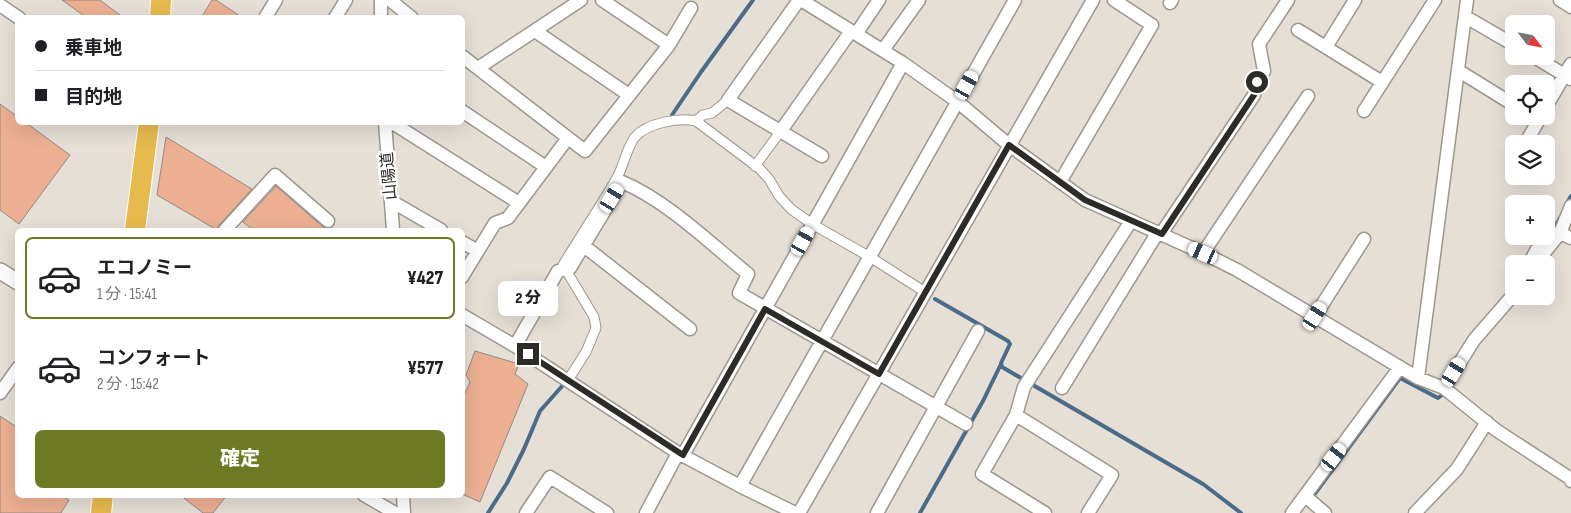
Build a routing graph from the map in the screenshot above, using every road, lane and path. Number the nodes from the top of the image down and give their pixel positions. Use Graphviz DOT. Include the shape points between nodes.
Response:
graph roads {
  1 [pos="161,0"];
  2 [pos="276,0"];
  3 [pos="346,0"];
  4 [pos="381,0"];
  5 [pos="390,0"];
  6 [pos="581,0"];
  7 [pos="602,0"];
  8 [pos="800,0"];
  9 [pos="878,0"];
  10 [pos="919,0"];
  11 [pos="1015,0"];
  12 [pos="1092,0"];
  13 [pos="1114,0"];
  14 [pos="1288,0"];
  15 [pos="1355,0"];
  16 [pos="1435,0"];
  17 [pos="1467,0"];
  18 [pos="1560,0"];
  19 [pos="0,5"];
  20 [pos="1571,7"];
  21 [pos="691,8"];
  22 [pos="15,15"];
  23 [pos="160,15"];
  24 [pos="267,15"];
  25 [pos="337,15"];
  26 [pos="381,15"];
  27 [pos="408,15"];
  28 [pos="1466,16"];
  29 [pos="1298,30"];
  30 [pos="535,31"];
  31 [pos="853,32"];
  32 [pos="1505,40"];
  33 [pos="669,45"];
  34 [pos="1326,47"];
  35 [pos="883,50"];
  36 [pos="465,58"];
  37 [pos="903,63"];
  38 [pos="1552,65"];
  39 [pos="478,68"];
  40 [pos="1459,71"];
  41 [pos="1569,73"];
  42 [pos="1382,82"];
  43 [pos="1555,94"];
  44 [pos="630,95"];
  45 [pos="1308,96"];
  46 [pos="1505,99"];
  47 [pos="728,100"];
  48 [pos="958,102"];
  49 [pos="1364,111"];
  50 [pos="465,113"];
  51 [pos="696,121"];
  52 [pos="148,125"];
  53 [pos="385,125"];
  54 [pos="396,125"];
  55 [pos="780,132"];
  56 [pos="568,138"];
  57 [pos="1009,145"];
  58 [pos="822,156"];
  59 [pos="755,166"];
  60 [pos="546,167"];
  61 [pos="1060,182"];
  62 [pos="390,201"];
  63 [pos="519,203"];
  64 [pos="1571,206"];
  65 [pos="1131,220"];
  66 [pos="328,221"];
  67 [pos="812,224"];
  68 [pos="135,228"];
  69 [pos="227,228"];
  70 [pos="393,228"];
  71 [pos="437,228"];
  72 [pos="1160,233"];
  73 [pos="1561,236"];
  74 [pos="1364,239"];
  75 [pos="465,244"];
  76 [pos="584,246"];
  77 [pos="478,251"];
  78 [pos="1203,253"];
  79 [pos="1534,255"];
  80 [pos="870,257"];
  81 [pos="564,270"];
  82 [pos="0,271"];
  83 [pos="465,272"];
  84 [pos="15,280"];
  85 [pos="925,292"];
  86 [pos="1505,304"];
  87 [pos="765,309"];
  88 [pos="465,316"];
  89 [pos="1315,316"];
  90 [pos="690,329"];
  91 [pos="978,331"];
  92 [pos="822,342"];
  93 [pos="515,346"];
  94 [pos="1400,367"];
  95 [pos="15,372"];
  96 [pos="879,374"];
  97 [pos="1418,378"];
  98 [pos="568,380"];
  99 [pos="1062,388"];
  100 [pos="1447,390"];
  101 [pos="0,393"];
  102 [pos="936,407"];
  103 [pos="1016,415"];
  104 [pos="1487,422"];
  105 [pos="966,424"];
  106 [pos="681,454"];
  107 [pos="1571,481"];
  108 [pos="740,486"];
  109 [pos="103,498"];
  110 [pos="369,498"];
  111 [pos="403,498"];
  112 [pos="1308,498"];
  113 [pos="101,513"];
  114 [pos="395,513"];
  115 [pos="404,513"];
  116 [pos="526,513"];
  117 [pos="607,513"];
  118 [pos="646,513"];
  119 [pos="795,513"];
  120 [pos="799,513"];
  121 [pos="877,513"];
  122 [pos="1045,513"];
  123 [pos="1088,513"];
  124 [pos="1292,513"];
  125 [pos="1325,513"];
  126 [pos="1415,513"];
  1 -- 23 [label="highway"];
  2 -- 24 [label="street"];
  3 -- 25 [label="street"];
  4 -- 26 [label="street"];
  5 -- 27 [label="street"];
  6 -- 30 [label="street"];
  7 -- 33 [label="street"];
  8 -- 31 [label="street"];
  8 -- 47 [label="street"];
  9 -- 31 [label="street"];
  10 -- 35 [label="street"];
  11 -- 48 [label="street"];
  12 -- 57 [label="street"];
  13 -- 61 [label="street" via="1152,25"];
  14 -- 72 [label="street" via="1259,44 1264,71 1254,95"];
  15 -- 34 [label="street"];
  16 -- 42 [label="street"];
  17 -- 28 [label="street"];
  18 -- 20 [label="street"];
  19 -- 22 [label="street"];
  21 -- 33 [label="street"];
  28 -- 32 [label="street"];
  28 -- 40 [label="street"];
  29 -- 34 [label="street"];
  30 -- 39 [label="street"];
  30 -- 44 [label="street"];
  31 -- 35 [label="street"];
  31 -- 55 [label="street"];
  33 -- 44 [label="street"];
  34 -- 42 [label="street"];
  35 -- 37 [label="street"];
  36 -- 39 [label="street"];
  37 -- 48 [label="street"];
  37 -- 67 [label="street"];
  38 -- 41 [label="street"];
  39 -- 56 [label="street"];
  40 -- 46 [label="street"];
  40 -- 97 [label="street"];
  41 -- 43 [label="street"];
  42 -- 49 [label="street"];
  44 -- 56 [label="street" via="585,151"];
  45 -- 78 [label="street"];
  47 -- 51 [label="street"];
  47 -- 55 [label="street"];
  48 -- 57 [label="street"];
  48 -- 80 [label="street"];
  50 -- 60 [label="street"];
  51 -- 59 [label="street"];
  51 -- 81 [label="street" via="675,120 652,126 635,137 618,176 563,265"];
  52 -- 68 [label="highway"];
  53 -- 62 [label="street, 山陽道"];
  54 -- 63 [label="street"];
  55 -- 58 [label="street"];
  55 -- 59 [label="street"];
  56 -- 60 [label="street"];
  57 -- 61 [label="street"];
  57 -- 85 [label="street"];
  59 -- 67 [label="street" via="791,209"];
  60 -- 63 [label="street"];
  61 -- 65 [label="street" via="1085,200"];
  62 -- 70 [label="street, 山陽道"];
  62 -- 71 [label="street"];
  63 -- 77 [label="street" via="508,218 495,223"];
  64 -- 73 [label="street"];
  65 -- 72 [label="street"];
  65 -- 103 [label="street" via="1028,382"];
  66 -- 69 [label="street" via="275,175"];
  67 -- 80 [label="street"];
  67 -- 87 [label="street"];
  72 -- 78 [label="street"];
  72 -- 99 [label="street"];
  73 -- 79 [label="street" via="1544,253 1537,249"];
  74 -- 89 [label="street"];
  75 -- 77 [label="street"];
  76 -- 81 [label="street" via="570,268"];
  76 -- 87 [label="street" via="622,182 662,204 748,274 739,293"];
  76 -- 90 [label="street"];
  77 -- 83 [label="street"];
  78 -- 89 [label="street"];
  80 -- 85 [label="street"];
  80 -- 92 [label="street"];
  81 -- 93 [label="street" via="558,271"];
  81 -- 98 [label="street" via="594,317 596,328 586,352"];
  82 -- 84 [label="street"];
  85 -- 96 [label="street"];
  86 -- 100 [label="street" via="1474,340"];
  87 -- 92 [label="street"];
  87 -- 106 [label="street"];
  88 -- 93 [label="street"];
  89 -- 94 [label="street"];
  91 -- 102 [label="street"];
  92 -- 96 [label="street"];
  92 -- 108 [label="street"];
  93 -- 98 [label="street"];
  94 -- 97 [label="street"];
  94 -- 112 [label="street"];
  95 -- 101 [label="street"];
  96 -- 102 [label="street"];
  96 -- 120 [label="street"];
  97 -- 100 [label="street"];
  98 -- 106 [label="street"];
  100 -- 104 [label="street"];
  102 -- 105 [label="street"];
  102 -- 121 [label="street"];
  103 -- 122 [label="street" via="982,474"];
  103 -- 123 [label="street" via="1112,475"];
  104 -- 107 [label="street"];
  104 -- 126 [label="street" via="1457,469"];
  106 -- 108 [label="street"];
  106 -- 118 [label="street"];
  108 -- 119 [label="street"];
  109 -- 113 [label="highway"];
  110 -- 114 [label="street"];
  111 -- 115 [label="street"];
  112 -- 124 [label="street"];
  112 -- 125 [label="street"];
  116 -- 117 [label="street" via="550,477"];
}
